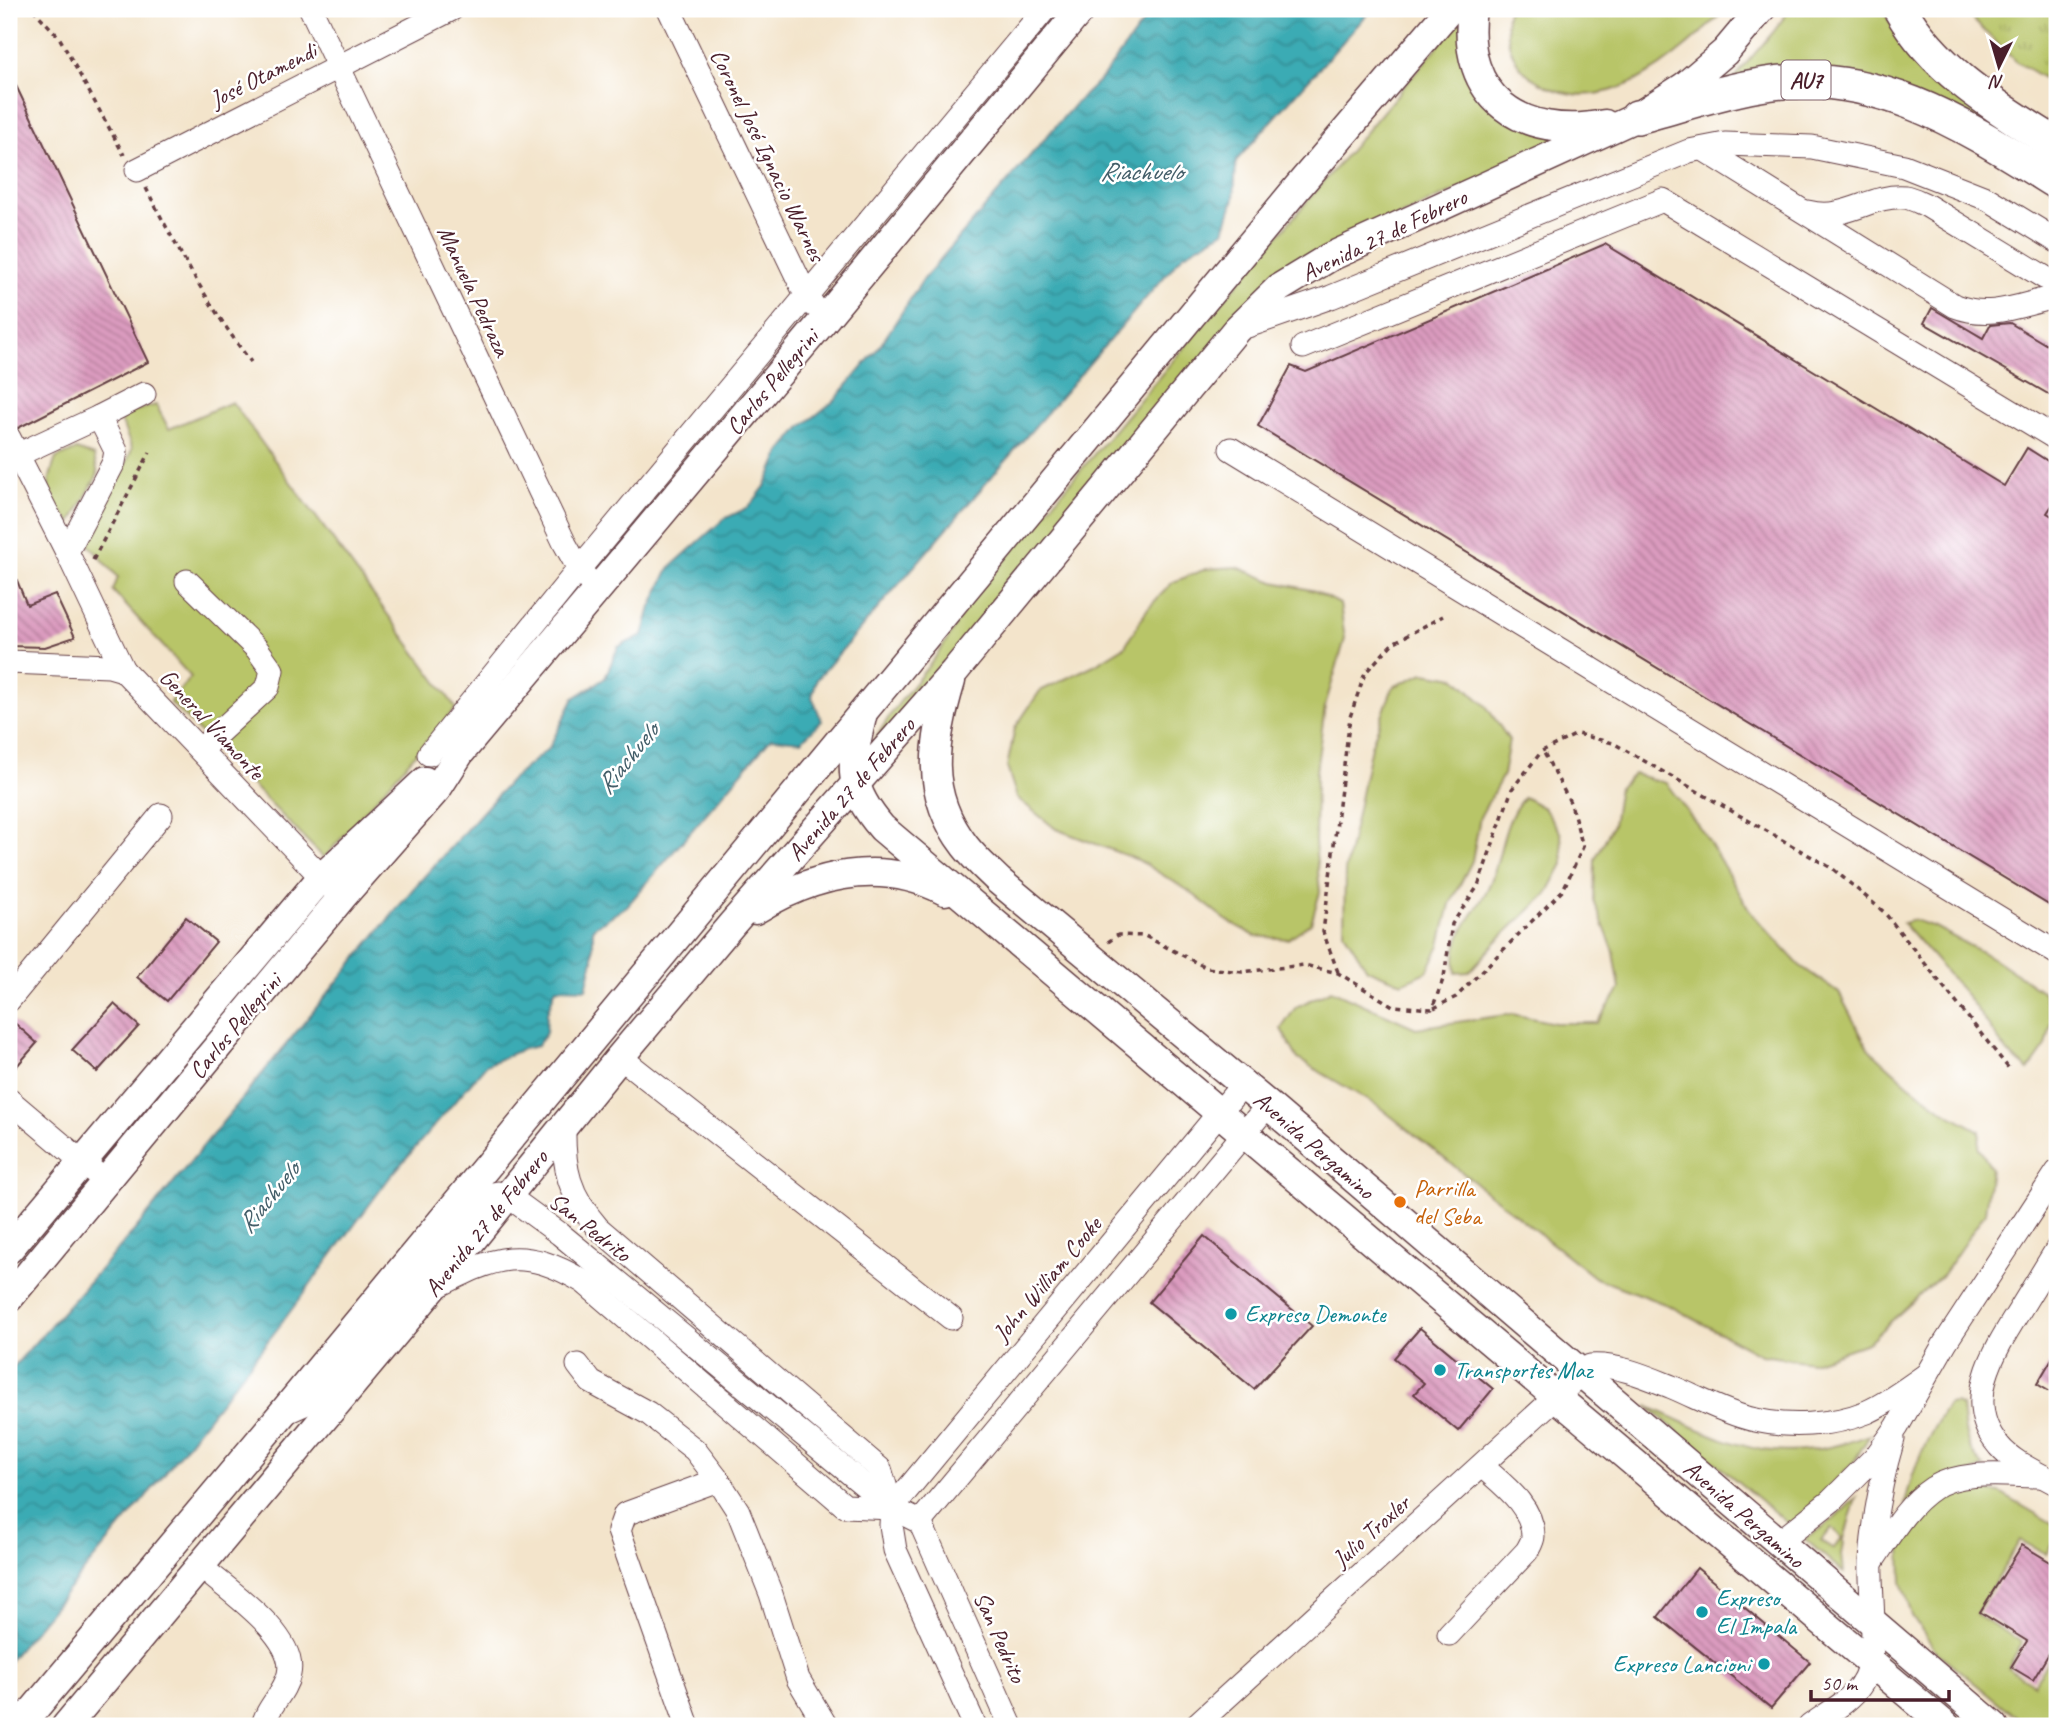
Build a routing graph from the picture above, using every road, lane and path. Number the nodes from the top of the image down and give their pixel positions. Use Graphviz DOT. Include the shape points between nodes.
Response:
graph roads {
  1 [pos="311,9"];
  2 [pos="452,9"];
  3 [pos="668,9"];
  4 [pos="1081,9"];
  5 [pos="1450,9"];
  6 [pos="1472,9"];
  7 [pos="1761,9"];
  8 [pos="1900,9"];
  9 [pos="1037,12"];
  10 [pos="1055,40"];
  11 [pos="339,66"];
  12 [pos="1637,117"];
  13 [pos="2057,145"];
  14 [pos="1703,149"];
  15 [pos="137,170"];
  16 [pos="2057,183"];
  17 [pos="1801,210"];
  18 [pos="2057,241"];
  19 [pos="2057,285"];
  20 [pos="806,295"];
  21 [pos="2057,298"];
  22 [pos="824,320"];
  23 [pos="1236,330"];
  24 [pos="1303,347"];
  25 [pos="144,394"];
  26 [pos="99,417"];
  27 [pos="2056,435"];
  28 [pos="13,446"];
  29 [pos="1231,449"];
  30 [pos="150,452"];
  31 [pos="67,552"];
  32 [pos="91,563"];
  33 [pos="579,569"];
  34 [pos="187,581"];
  35 [pos="597,590"];
  36 [pos="1443,616"];
  37 [pos="9,662"];
  38 [pos="123,670"];
  39 [pos="954,672"];
  40 [pos="863,713"];
  41 [pos="201,749"];
  42 [pos="1542,751"];
  43 [pos="460,753"];
  44 [pos="429,754"];
  45 [pos="855,785"];
  46 [pos="161,815"];
  47 [pos="321,878"];
  48 [pos="342,897"];
  49 [pos="967,902"];
  50 [pos="732,924"];
  51 [pos="2057,953"];
  52 [pos="1089,956"];
  53 [pos="1338,973"];
  54 [pos="9,1000"];
  55 [pos="1432,1009"];
  56 [pos="620,1057"];
  57 [pos="2010,1070"];
  58 [pos="1243,1084"];
  59 [pos="9,1100"];
  60 [pos="1268,1105"];
  61 [pos="1218,1114"];
  62 [pos="564,1126"];
  63 [pos="1244,1135"];
  64 [pos="82,1161"];
  65 [pos="106,1181"];
  66 [pos="2055,1181"];
  67 [pos="508,1196"];
  68 [pos="9,1249"];
  69 [pos="2057,1249"];
  70 [pos="433,1289"];
  71 [pos="9,1298"];
  72 [pos="951,1318"];
  73 [pos="578,1365"];
  74 [pos="1581,1374"];
  75 [pos="1926,1375"];
  76 [pos="1557,1398"];
  77 [pos="281,1415"];
  78 [pos="1897,1427"];
  79 [pos="1482,1465"];
  80 [pos="718,1480"];
  81 [pos="2051,1480"];
  82 [pos="891,1508"];
  83 [pos="920,1522"];
  84 [pos="1778,1543"];
  85 [pos="1871,1562"];
  86 [pos="200,1566"];
  87 [pos="1872,1624"];
  88 [pos="1449,1634"];
  89 [pos="1870,1664"];
  90 [pos="20,1726"];
  91 [pos="66,1726"];
  92 [pos="263,1726"];
  93 [pos="688,1726"];
  94 [pos="826,1726"];
  95 [pos="975,1726"];
  96 [pos="1011,1726"];
  97 [pos="1195,1726"];
  98 [pos="1810,1726"];
  99 [pos="1946,1726"];
  100 [pos="1994,1726"];
  1 -- 11 [label="street, Manuela Pedraza"];
  2 -- 11 [label="street, José Otamendi"];
  3 -- 20 [label="street, Coronel José Ignacio Warnes"];
  4 -- 10 [label="main road, Carlos Pellegrini"];
  5 -- 40 [label="main road, Avenida 27 de Febrero"];
  6 -- 12 [label="main road" via="1470,37 1477,67 1493,97 1513,114 1542,125 1574,128"];
  7 -- 12 [label="main road, Avenida 27 de Febrero" via="1725,52"];
  8 -- 13 [label="highway" via="1910,27 1956,75 1984,99"];
  9 -- 10 [label="street"];
  9 -- 20 [label="street, Carlos Pellegrini"];
  10 -- 22 [label="main road, Carlos Pellegrini"];
  11 -- 15 [label="street, José Otamendi"];
  11 -- 33 [label="street, Manuela Pedraza"];
  12 -- 16 [label="highway, AU7" via="1765,84 1813,80 1868,88 1920,104 1970,129"];
  12 -- 23 [label="main road, Avenida 27 de Febrero" via="1330,257 1279,288"];
  14 -- 17 [label="street"];
  14 -- 18 [label="street" via="1725,144 1812,147 1904,166 1988,199"];
  14 -- 23 [label="street" via="1331,297"];
  17 -- 19 [label="street" via="1836,215 1888,198 1907,197"];
  17 -- 21 [label="street" via="1971,312 1990,313"];
  20 -- 22 [label="street, Coronel José Ignacio Warnes"];
  20 -- 33 [label="street, Carlos Pellegrini"];
  22 -- 35 [label="main road, Carlos Pellegrini"];
  23 -- 39 [label="main road, Avenida 27 de Febrero"];
  24 -- 27 [label="street" via="1663,200"];
  25 -- 26 [label="street"];
  26 -- 28 [label="street"];
  26 -- 31 [label="street" via="116,451 114,462"];
  28 -- 31 [label="street"];
  29 -- 51 [label="street"];
  30 -- 32 [label="path"];
  31 -- 38 [label="street"];
  33 -- 35 [label="street, Manuela Pedraza"];
  33 -- 44 [label="street, Carlos Pellegrini"];
  34 -- 41 [label="street" via="257,649 272,670 268,687"];
  35 -- 43 [label="main road, Carlos Pellegrini"];
  36 -- 53 [label="path" via="1394,643 1365,673 1350,717 1323,932"];
  37 -- 38 [label="street, General Viamonte"];
  38 -- 41 [label="street, General Viamonte"];
  39 -- 45 [label="main road, Avenida 27 de Febrero"];
  39 -- 52 [label="main road, Avenida Pergamino" via="935,747 939,795 950,821 965,846 999,881"];
  40 -- 45 [label="main road" via="853,767"];
  40 -- 77 [label="main road, Avenida 27 de Febrero"];
  41 -- 47 [label="street, General Viamonte"];
  42 -- 55 [label="path" via="1512,789 1478,886 1452,925 1444,976"];
  42 -- 55 [label="path" via="1571,804 1583,847 1563,890 1456,997"];
  42 -- 57 [label="path" via="1577,734 1613,743 1833,869 1884,912"];
  43 -- 47 [label="main road, Carlos Pellegrini"];
  43 -- 48 [label="main road, Carlos Pellegrini" via="437,789"];
  45 -- 49 [label="main road, Avenida Pergamino" via="882,828"];
  45 -- 50 [label="main road, Avenida 27 de Febrero"];
  46 -- 54 [label="street"];
  47 -- 48 [label="street, General Viamonte"];
  47 -- 64 [label="main road, Carlos Pellegrini"];
  48 -- 65 [label="main road, Carlos Pellegrini"];
  49 -- 50 [label="main road" via="935,885 901,876 829,876 795,887"];
  49 -- 61 [label="main road, Avenida Pergamino"];
  50 -- 56 [label="main road, Avenida 27 de Febrero"];
  52 -- 53 [label="path" via="1118,934 1145,936 1207,968 1242,972 1304,965"];
  52 -- 58 [label="main road, Avenida Pergamino"];
  53 -- 55 [label="path" via="1393,1006"];
  56 -- 62 [label="main road, Avenida 27 de Febrero"];
  56 -- 72 [label="street"];
  58 -- 60 [label="main road, Avenida Pergamino"];
  58 -- 61 [label="street, John William Cooke"];
  59 -- 64 [label="street"];
  60 -- 63 [label="street"];
  60 -- 74 [label="main road, Avenida Pergamino"];
  61 -- 63 [label="main road, Avenida Pergamino"];
  61 -- 82 [label="street, John William Cooke"];
  62 -- 67 [label="main road, Avenida 27 de Febrero"];
  62 -- 82 [label="street, San Pedrito" via="565,1164 583,1211 880,1469"];
  63 -- 76 [label="main road, Avenida Pergamino"];
  63 -- 83 [label="street"];
  64 -- 65 [label="street"];
  64 -- 68 [label="main road, Carlos Pellegrini"];
  65 -- 71 [label="main road, Carlos Pellegrini"];
  66 -- 75 [label="street"];
  67 -- 70 [label="main road, Avenida 27 de Febrero"];
  67 -- 77 [label="street" via="488,1195 316,1399"];
  67 -- 82 [label="street, San Pedrito"];
  69 -- 81 [label="street" via="1995,1351 1982,1402 1991,1436 2000,1448"];
  70 -- 82 [label="street, San Pedrito" via="493,1260 514,1256 562,1269 584,1282 845,1506"];
  70 -- 86 [label="main road, Avenida 27 de Febrero"];
  73 -- 80 [label="street" via="591,1382 648,1412 695,1450"];
  74 -- 75 [label="street" via="1590,1366 1612,1367 1750,1419 1782,1424 1850,1418 1886,1402"];
  74 -- 76 [label="street, Julio Troxler"];
  74 -- 84 [label="main road, Avenida Pergamino"];
  75 -- 78 [label="street"];
  76 -- 79 [label="street, Julio Troxler"];
  76 -- 89 [label="main road, Avenida Pergamino"];
  77 -- 90 [label="main road, Avenida 27 de Febrero"];
  78 -- 84 [label="street" via="1855,1478"];
  78 -- 85 [label="street" via="1879,1494"];
  79 -- 88 [label="street" via="1518,1499 1534,1537 1527,1551"];
  79 -- 97 [label="street, Julio Troxler"];
  80 -- 93 [label="street" via="625,1514 619,1531"];
  80 -- 94 [label="street" via="738,1511 799,1679"];
  81 -- 85 [label="street" via="1965,1478 1939,1484 1914,1504"];
  82 -- 83 [label="street, San Pedrito"];
  82 -- 95 [label="street, San Pedrito" via="895,1550"];
  83 -- 96 [label="street, San Pedrito"];
  84 -- 87 [label="main road, Avenida Pergamino"];
  85 -- 87 [label="street"];
  86 -- 91 [label="main road, Avenida 27 de Febrero"];
  86 -- 92 [label="street" via="285,1644 289,1675"];
  87 -- 89 [label="street"];
  87 -- 100 [label="main road, Avenida Pergamino"];
  89 -- 98 [label="street" via="1856,1691"];
  89 -- 99 [label="main road, Avenida Pergamino"];
}
